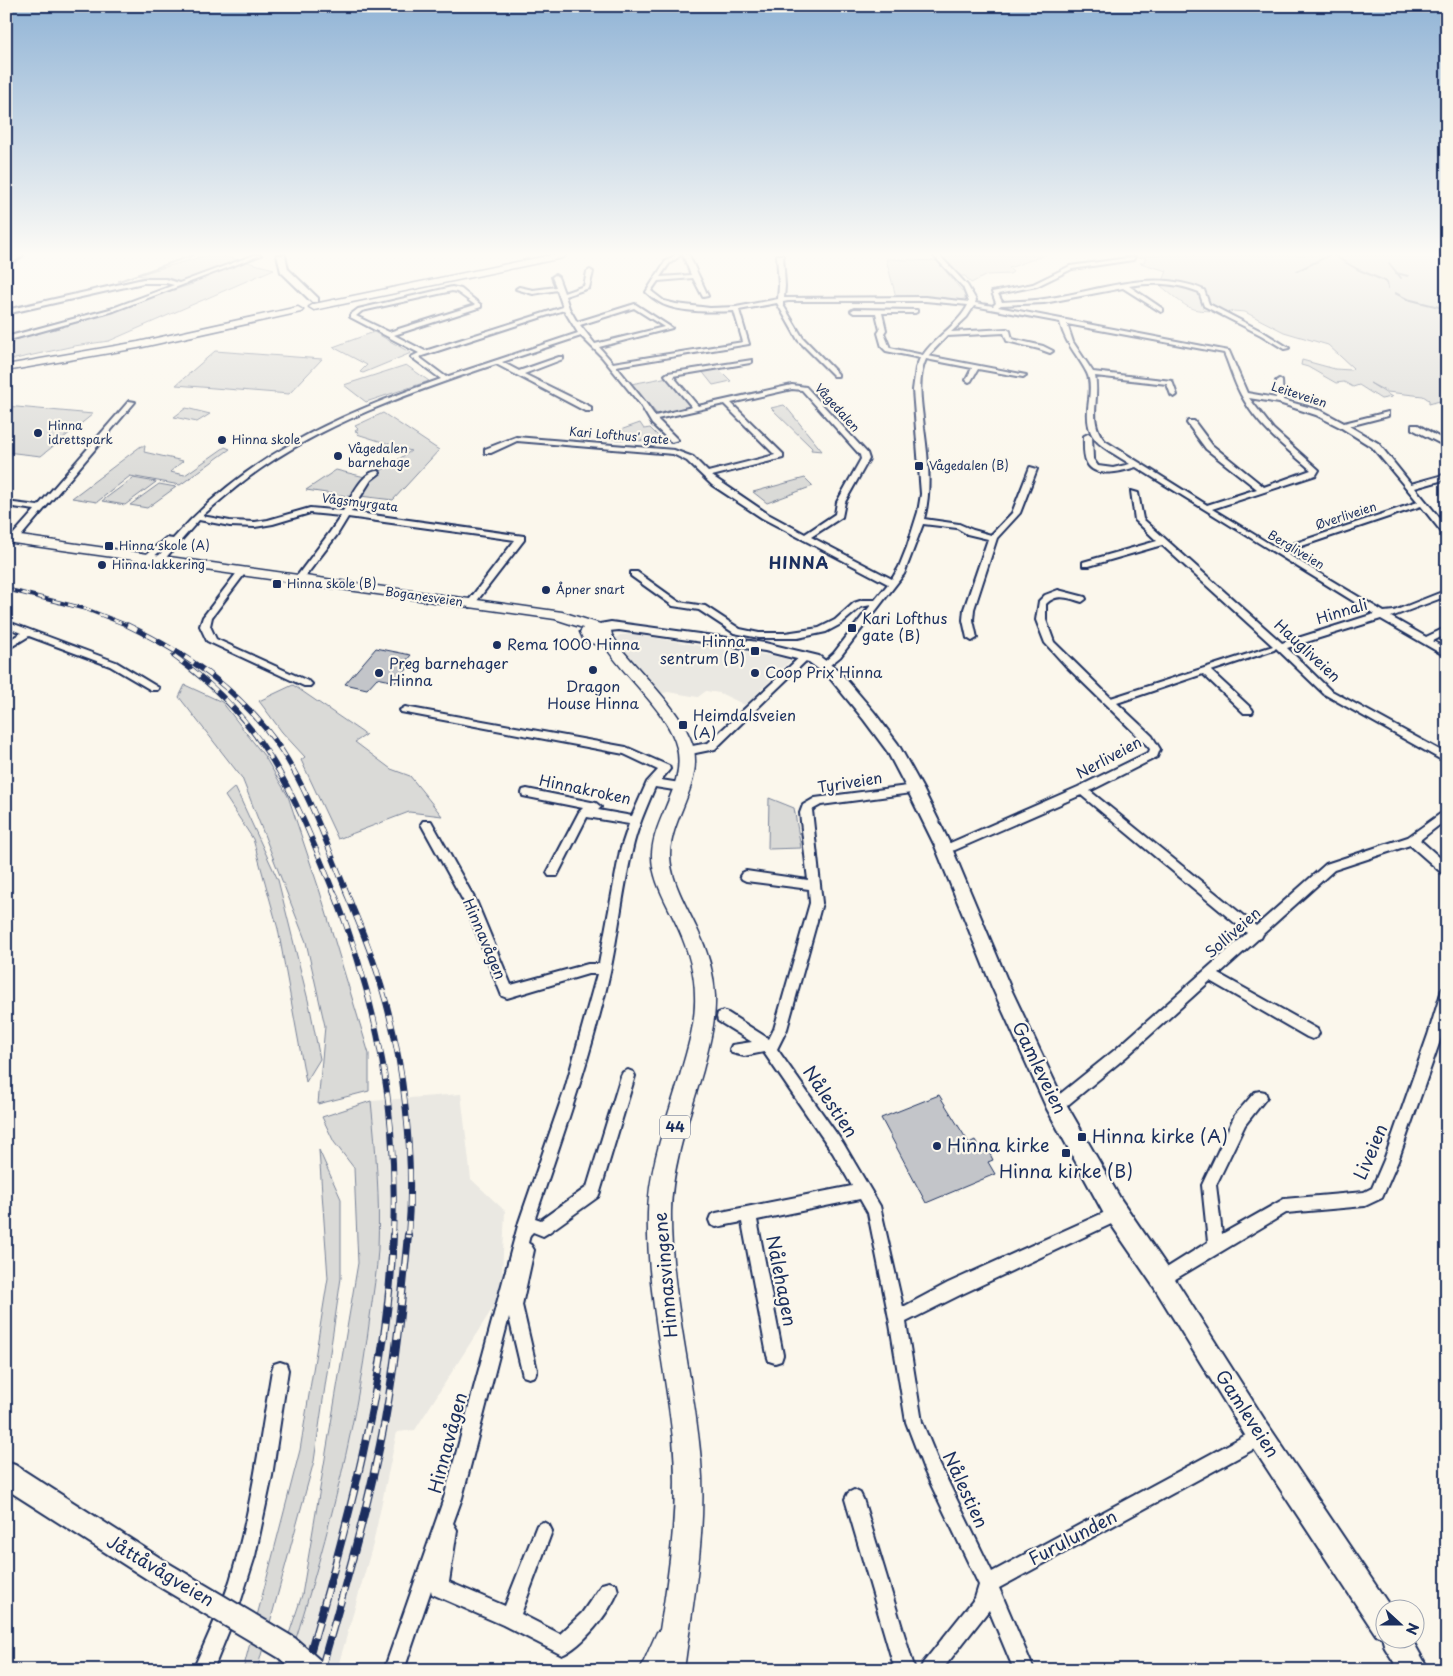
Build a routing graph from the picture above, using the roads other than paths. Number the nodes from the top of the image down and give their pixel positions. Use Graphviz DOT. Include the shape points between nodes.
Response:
graph roads {
  1 [pos="27,333"];
  2 [pos="194,333"];
  3 [pos="486,333"];
  4 [pos="647,333"];
  5 [pos="744,333"];
  6 [pos="797,333"];
  7 [pos="883,333"];
  8 [pos="976,333"];
  9 [pos="1007,333"];
  10 [pos="1067,333"];
  11 [pos="1131,333"];
  12 [pos="1261,333"];
  13 [pos="390,334"];
  14 [pos="582,334"];
  15 [pos="944,334"];
  16 [pos="6,339"];
  17 [pos="594,346"];
  18 [pos="1286,348"];
  19 [pos="1050,351"];
  20 [pos="424,353"];
  21 [pos="924,357"];
  22 [pos="561,358"];
  23 [pos="750,361"];
  24 [pos="498,363"];
  25 [pos="610,366"];
  26 [pos="976,367"];
  27 [pos="6,368"];
  28 [pos="519,373"];
  29 [pos="1092,374"];
  30 [pos="836,375"];
  31 [pos="1023,375"];
  32 [pos="447,380"];
  33 [pos="969,380"];
  34 [pos="1279,380"];
  35 [pos="1174,395"];
  36 [pos="1245,395"];
  37 [pos="724,401"];
  38 [pos="1280,401"];
  39 [pos="131,402"];
  40 [pos="695,408"];
  41 [pos="588,409"];
  42 [pos="1385,414"];
  43 [pos="654,418"];
  44 [pos="1191,423"];
  45 [pos="1343,425"];
  46 [pos="1415,427"];
  47 [pos="1088,436"];
  48 [pos="674,440"];
  49 [pos="1447,444"];
  50 [pos="1088,446"];
  51 [pos="1100,447"];
  52 [pos="488,451"];
  53 [pos="1135,465"];
  54 [pos="1033,469"];
  55 [pos="376,473"];
  56 [pos="707,475"];
  57 [pos="1447,476"];
  58 [pos="1411,487"];
  59 [pos="1262,490"];
  60 [pos="1134,493"];
  61 [pos="1424,503"];
  62 [pos="6,504"];
  63 [pos="39,508"];
  64 [pos="1206,508"];
  65 [pos="345,514"];
  66 [pos="197,517"];
  67 [pos="918,521"];
  68 [pos="1447,533"];
  69 [pos="805,537"];
  70 [pos="993,538"];
  71 [pos="10,539"];
  72 [pos="1163,542"];
  73 [pos="1277,552"];
  74 [pos="153,559"];
  75 [pos="1086,564"];
  76 [pos="242,572"];
  77 [pos="634,574"];
  78 [pos="298,580"];
  79 [pos="893,582"];
  80 [pos="1447,593"];
  81 [pos="1082,599"];
  82 [pos="877,603"];
  83 [pos="470,604"];
  84 [pos="1384,617"];
  85 [pos="6,624"];
  86 [pos="734,629"];
  87 [pos="1447,630"];
  88 [pos="28,632"];
  89 [pos="598,633"];
  90 [pos="972,638"];
  91 [pos="1428,638"];
  92 [pos="719,642"];
  93 [pos="6,647"];
  94 [pos="1276,648"];
  95 [pos="1447,654"];
  96 [pos="806,656"];
  97 [pos="825,666"];
  98 [pos="1205,671"];
  99 [pos="306,684"];
  100 [pos="154,688"];
  101 [pos="1110,702"];
  102 [pos="405,710"];
  103 [pos="1248,710"];
  104 [pos="686,751"];
  105 [pos="1447,759"];
  106 [pos="652,782"];
  107 [pos="680,787"];
  108 [pos="915,789"];
  109 [pos="1082,790"];
  110 [pos="527,793"];
  111 [pos="1447,813"];
  112 [pos="636,818"];
  113 [pos="427,824"];
  114 [pos="1412,840"];
  115 [pos="943,846"];
  116 [pos="1447,871"];
  117 [pos="553,873"];
  118 [pos="746,876"];
  119 [pos="813,885"];
  120 [pos="1257,934"];
  121 [pos="604,969"];
  122 [pos="1210,975"];
  123 [pos="1447,993"];
  124 [pos="723,1017"];
  125 [pos="1312,1033"];
  126 [pos="768,1048"];
  127 [pos="737,1049"];
  128 [pos="628,1076"];
  129 [pos="1260,1098"];
  130 [pos="1054,1102"];
  131 [pos="864,1191"];
  132 [pos="748,1214"];
  133 [pos="1117,1214"];
  134 [pos="716,1220"];
  135 [pos="526,1222"];
  136 [pos="1216,1245"];
  137 [pos="1162,1279"];
  138 [pos="897,1318"];
  139 [pos="775,1355"];
  140 [pos="280,1370"];
  141 [pos="530,1370"];
  142 [pos="1250,1442"];
  143 [pos="6,1474"];
  144 [pos="453,1498"];
  145 [pos="854,1499"];
  146 [pos="543,1532"];
  147 [pos="159,1572"];
  148 [pos="988,1584"];
  149 [pos="609,1591"];
  150 [pos="1376,1610"];
  151 [pos="510,1618"];
  152 [pos="676,1621"];
  153 [pos="1401,1648"];
  154 [pos="203,1670"];
  155 [pos="312,1670"];
  156 [pos="394,1670"];
  157 [pos="655,1670"];
  158 [pos="670,1670"];
  159 [pos="905,1670"];
  160 [pos="930,1670"];
  161 [pos="1024,1670"];
  162 [pos="1415,1670"];
  1 -- 16 [label="street"];
  2 -- 27 [label="main road"];
  3 -- 20 [label="street"];
  4 -- 17 [label="street"];
  5 -- 25 [label="street" via="747,343"];
  6 -- 30 [label="street"];
  7 -- 21 [label="street" via="885,347 891,351"];
  8 -- 15 [label="street"];
  9 -- 19 [label="street" via="1008,340"];
  10 -- 29 [label="street"];
  11 -- 36 [label="street" via="1227,352"];
  12 -- 18 [label="street"];
  13 -- 20 [label="street"];
  14 -- 17 [label="street"];
  14 -- 24 [label="street"];
  15 -- 21 [label="street"];
  17 -- 25 [label="street"];
  20 -- 32 [label="street" via="414,357"];
  21 -- 26 [label="street"];
  21 -- 67 [label="street" via="919,371 918,393 925,494"];
  22 -- 28 [label="street"];
  23 -- 40 [label="street" via="668,375"];
  24 -- 28 [label="street"];
  24 -- 32 [label="street"];
  25 -- 43 [label="street"];
  26 -- 31 [label="street"];
  26 -- 33 [label="street"];
  28 -- 41 [label="street"];
  29 -- 35 [label="street" via="1170,382"];
  29 -- 53 [label="street, Bergliveien" via="1094,397 1090,420 1094,433 1102,443"];
  32 -- 66 [label="street" via="362,410 286,447 237,482"];
  34 -- 38 [label="street"];
  36 -- 38 [label="street, Leiteveien"];
  36 -- 59 [label="street" via="1271,432 1315,470 1313,474"];
  37 -- 40 [label="street, Vågedalen"];
  37 -- 56 [label="street" via="780,456"];
  37 -- 69 [label="street, Vågedalen" via="792,387 804,388 865,457 841,502 839,514"];
  38 -- 45 [label="street, Leiteveien"];
  39 -- 63 [label="street"];
  40 -- 43 [label="street, Vågedalen"];
  42 -- 45 [label="street"];
  43 -- 48 [label="street"];
  44 -- 59 [label="street" via="1209,447"];
  45 -- 58 [label="street, Leiteveien" via="1375,445"];
  46 -- 49 [label="street"];
  47 -- 50 [label="street"];
  50 -- 51 [label="street"];
  50 -- 53 [label="street" via="1090,462 1095,467 1118,470"];
  52 -- 56 [label="street, Kari Lofthus' gate" via="516,439 674,452 690,459"];
  53 -- 64 [label="street, Bergliveien"];
  54 -- 70 [label="street" via="1013,518"];
  55 -- 65 [label="street" via="368,478"];
  56 -- 69 [label="street, Kari Lofthus' gate" via="746,505"];
  57 -- 58 [label="street"];
  58 -- 61 [label="street, Leiteveien"];
  59 -- 64 [label="street"];
  60 -- 72 [label="street, Haugliveien" via="1139,520"];
  61 -- 68 [label="street, Leiteveien"];
  61 -- 73 [label="street, Øverliveien"];
  62 -- 63 [label="street"];
  63 -- 71 [label="street"];
  64 -- 73 [label="street, Bergliveien"];
  65 -- 66 [label="street, Vågsmyrgata" via="312,510 263,524"];
  65 -- 78 [label="street"];
  65 -- 83 [label="street, Vågsmyrgata" via="521,538"];
  66 -- 74 [label="street"];
  67 -- 70 [label="street" via="959,526"];
  67 -- 79 [label="street" via="907,560"];
  69 -- 79 [label="street, Kari Lofthus' gate"];
  70 -- 90 [label="street" via="969,610"];
  71 -- 74 [label="main road, Boganesveien / 44"];
  72 -- 75 [label="street"];
  72 -- 94 [label="street, Haugliveien"];
  73 -- 84 [label="street, Bergliveien"];
  74 -- 76 [label="main road, Boganesveien / 44"];
  76 -- 78 [label="main road, Boganesveien / 44"];
  76 -- 99 [label="street" via="208,617 205,626 212,641"];
  77 -- 86 [label="street" via="676,604 702,608"];
  78 -- 83 [label="main road, Boganesveien / 44"];
  79 -- 82 [label="street"];
  80 -- 84 [label="street"];
  81 -- 101 [label="street, Nerliveien" via="1063,593 1053,594 1042,603 1041,620 1050,643"];
  82 -- 86 [label="street" via="862,602 832,625 808,633 775,636"];
  82 -- 97 [label="street"];
  83 -- 89 [label="main road, Boganesveien / 44" via="549,615"];
  84 -- 91 [label="street, Bergliveien"];
  84 -- 94 [label="street, Hinnali"];
  85 -- 88 [label="street"];
  86 -- 92 [label="street"];
  87 -- 91 [label="street"];
  88 -- 93 [label="street"];
  88 -- 100 [label="street" via="113,664"];
  89 -- 92 [label="street, Gamleveien" via="631,629"];
  89 -- 104 [label="main road, Hinnasvingene / 44" via="615,660 624,666 675,725"];
  91 -- 95 [label="street, Bergliveien"];
  92 -- 96 [label="street, Gamleveien"];
  94 -- 98 [label="street, Hinnali"];
  94 -- 105 [label="street, Haugliveien" via="1327,692"];
  96 -- 97 [label="street, Gamleveien"];
  96 -- 104 [label="street" via="711,746"];
  97 -- 108 [label="street, Gamleveien" via="893,748"];
  98 -- 101 [label="street, Hinnali"];
  98 -- 103 [label="street"];
  101 -- 109 [label="street, Nerliveien" via="1155,749 1153,754"];
  102 -- 106 [label="street, Hinnavågen" via="626,751 665,769"];
  104 -- 107 [label="main road, Hinnasvingene / 44"];
  106 -- 107 [label="street"];
  106 -- 112 [label="street, Hinnavågen"];
  107 -- 152 [label="main road, Hinnasvingene / 44" via="665,830 661,856 667,882 699,958 705,994 702,1031 673,1133 660,1206 665,1290 688,1467 687,1547"];
  108 -- 115 [label="street, Gamleveien"];
  108 -- 119 [label="street, Tyriveien" via="819,801 805,807"];
  109 -- 115 [label="street, Nerliveien" via="951,847"];
  109 -- 120 [label="street"];
  110 -- 112 [label="street, Hinnakroken"];
  111 -- 114 [label="street, Solliveien"];
  112 -- 117 [label="street, Hinnakroken" via="584,812"];
  112 -- 121 [label="street, Hinnavågen" via="626,851"];
  113 -- 121 [label="street, Hinnavågen" via="471,904 507,992 588,969"];
  114 -- 116 [label="street"];
  114 -- 120 [label="street, Solliveien" via="1330,867"];
  115 -- 130 [label="street, Gamleveien" via="1001,987"];
  118 -- 119 [label="street"];
  119 -- 126 [label="street, Tyriveien" via="816,903 809,931 780,1029"];
  120 -- 122 [label="street, Solliveien"];
  121 -- 135 [label="street, Hinnavågen" via="572,1089"];
  122 -- 125 [label="street"];
  122 -- 130 [label="street, Solliveien" via="1121,1053 1064,1099"];
  123 -- 136 [label="street, Liveien" via="1391,1161 1377,1193 1365,1199 1284,1206"];
  124 -- 126 [label="street, Nålestien"];
  126 -- 127 [label="street"];
  126 -- 131 [label="street, Nålestien"];
  128 -- 135 [label="street" via="593,1192 543,1228"];
  129 -- 136 [label="street" via="1240,1120 1209,1185"];
  130 -- 133 [label="street, Gamleveien"];
  131 -- 132 [label="street"];
  131 -- 138 [label="street, Nålestien" via="875,1211 875,1240"];
  132 -- 134 [label="street"];
  132 -- 139 [label="street, Nålehagen"];
  133 -- 137 [label="street, Gamleveien"];
  133 -- 138 [label="street"];
  135 -- 141 [label="street" via="529,1237 514,1305"];
  135 -- 144 [label="street, Hinnavågen"];
  136 -- 137 [label="street, Liveien"];
  137 -- 150 [label="street, Gamleveien" via="1257,1431"];
  138 -- 148 [label="street, Nålestien" via="914,1422 931,1466"];
  140 -- 154 [label="street" via="239,1580"];
  142 -- 148 [label="street, Furulunden"];
  143 -- 147 [label="street, Jåttåvågveien"];
  144 -- 151 [label="street" via="439,1587"];
  144 -- 156 [label="street, Hinnavågen"];
  145 -- 159 [label="street"];
  146 -- 151 [label="street"];
  147 -- 155 [label="street, Jåttåvågveien, bridge" via="287,1648"];
  148 -- 160 [label="street" via="983,1603"];
  148 -- 161 [label="street, Nålestien"];
  149 -- 151 [label="street" via="589,1620 562,1645"];
  152 -- 157 [label="main road, Hinnasvingene / 44"];
  152 -- 158 [label="main road, Hinnasvingene / 44"];
  153 -- 162 [label="street"];
}
